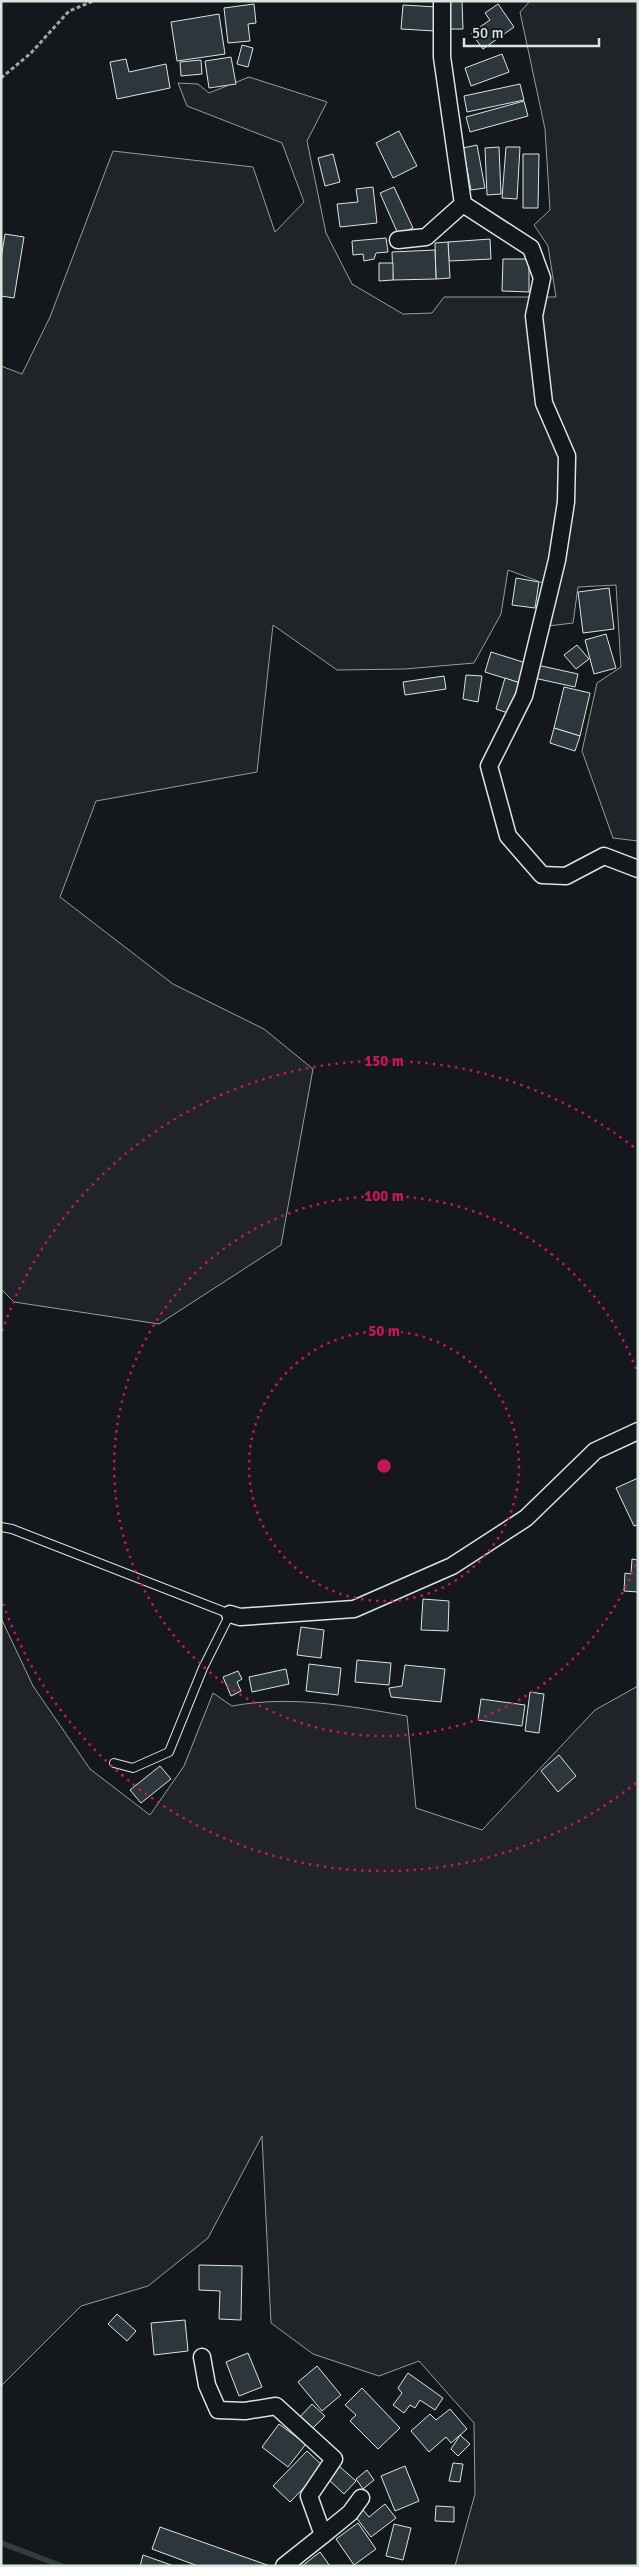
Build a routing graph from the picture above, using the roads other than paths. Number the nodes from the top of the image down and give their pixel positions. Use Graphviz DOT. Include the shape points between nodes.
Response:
graph roads {
  1 [pos="442,1"];
  2 [pos="463,204"];
  3 [pos="398,240"];
  4 [pos="638,869"];
  5 [pos="638,1431"];
  6 [pos="1,1527"];
  7 [pos="230,1614"];
  8 [pos="114,1762"];
  9 [pos="202,2357"];
  10 [pos="361,2498"];
  11 [pos="323,2535"];
  12 [pos="284,2566"];
  1 -- 2 [label="street" via="442,57"];
  2 -- 3 [label="street" via="426,237"];
  2 -- 4 [label="street" via="531,248 542,278 534,316 544,403 567,456 566,502 557,560 524,696 489,766 508,836 542,875 566,876 604,856"];
  5 -- 7 [label="street" via="595,1451 526,1518 452,1566 354,1609 240,1617"];
  6 -- 7 [label="lane" via="12,1528"];
  7 -- 8 [label="lane" via="169,1752 133,1768"];
  9 -- 11 [label="street" via="207,2386 218,2410 276,2406 334,2459 309,2496"];
  10 -- 11 [label="street" via="350,2513"];
  11 -- 12 [label="street"];
}
